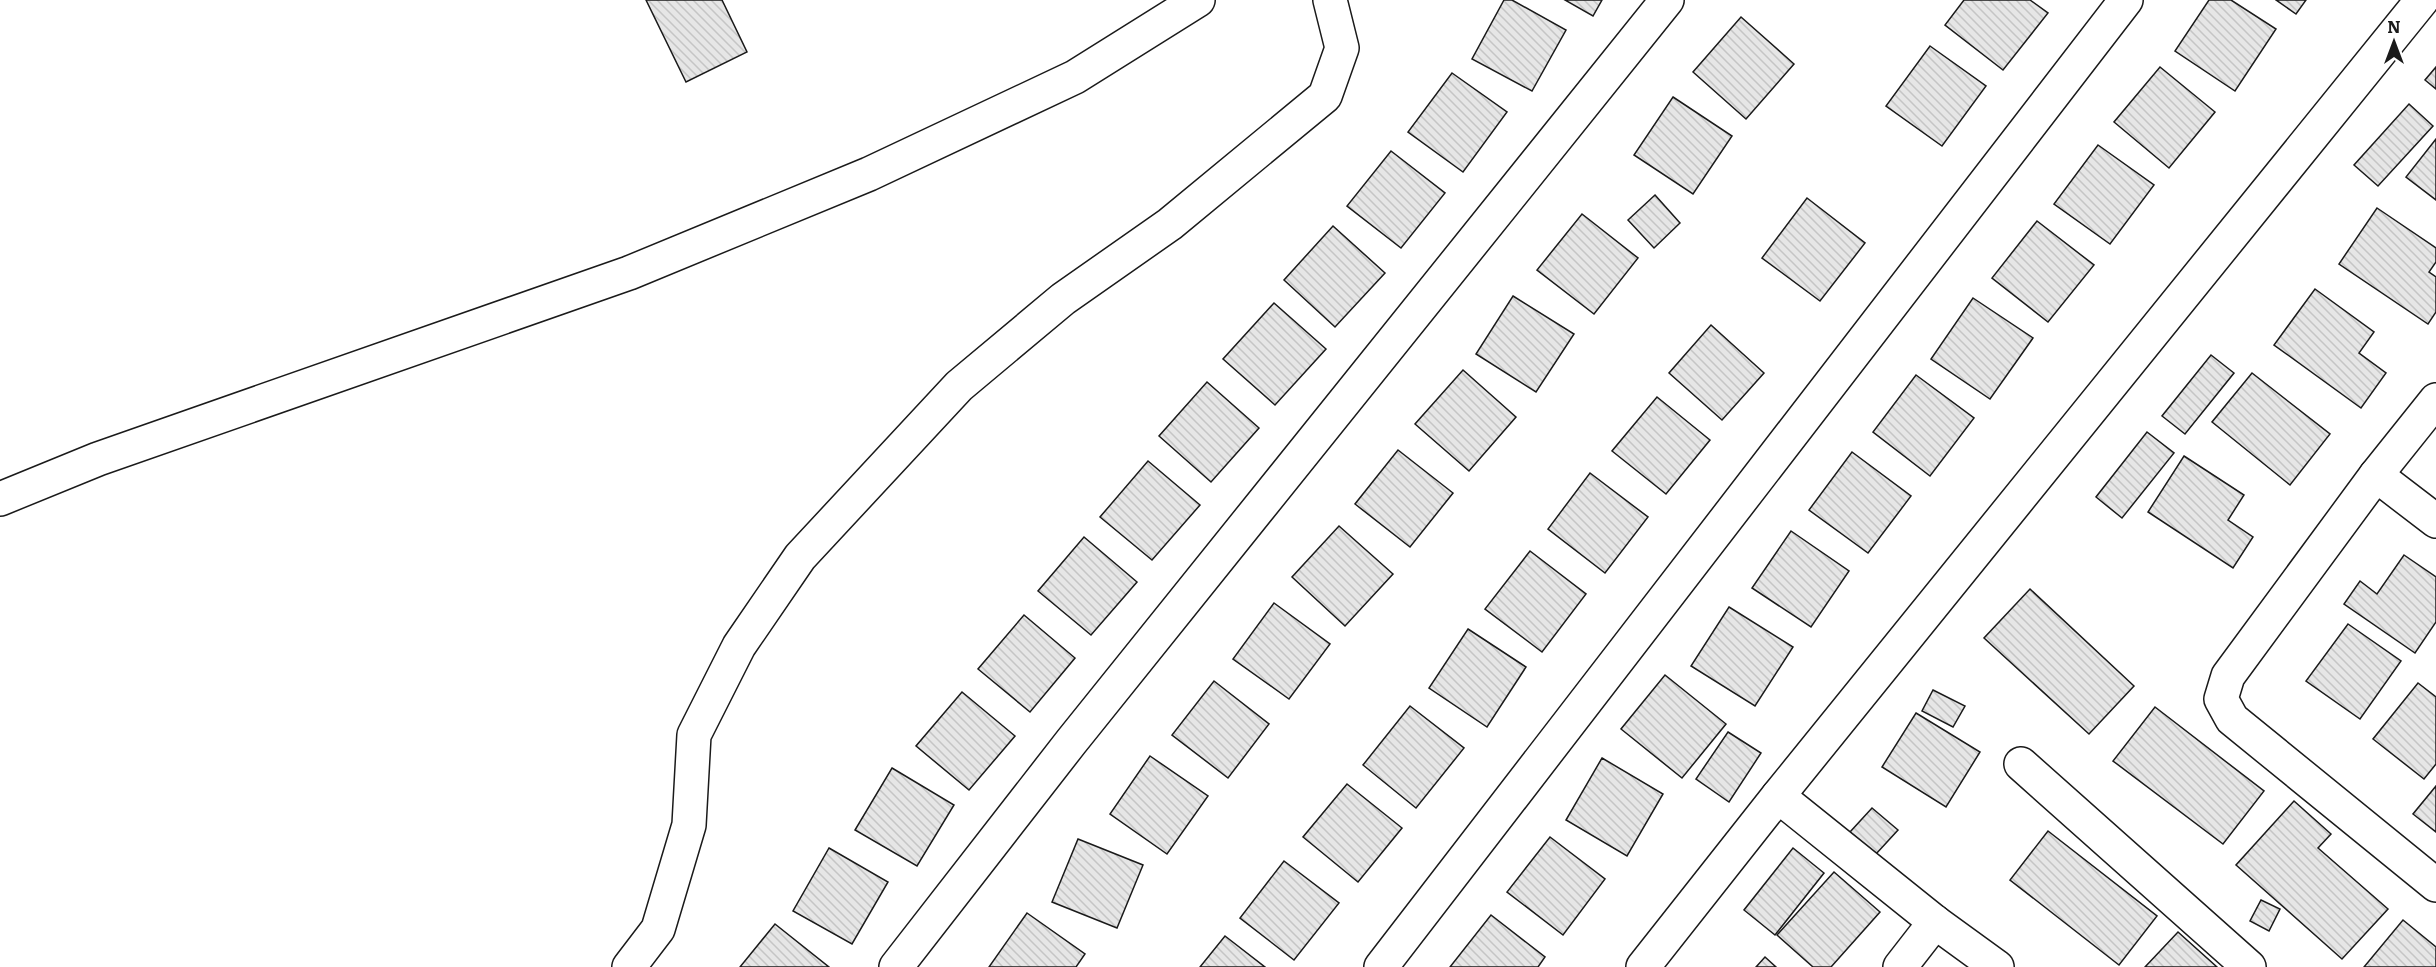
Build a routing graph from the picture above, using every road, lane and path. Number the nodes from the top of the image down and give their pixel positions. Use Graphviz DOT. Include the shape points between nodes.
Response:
graph roads {
  1 [pos="1198,0"];
  2 [pos="1330,0"];
  3 [pos="1667,0"];
  4 [pos="2126,0"];
  5 [pos="2422,0"];
  6 [pos="2436,400"];
  7 [pos="2376,475"];
  8 [pos="0,499"];
  9 [pos="2436,521"];
  10 [pos="2020,764"];
  11 [pos="1778,796"];
  12 [pos="2436,885"];
  13 [pos="1935,922"];
  14 [pos="629,967"];
  15 [pos="896,967"];
  16 [pos="1381,967"];
  17 [pos="1643,967"];
  18 [pos="1900,967"];
  19 [pos="1997,967"];
  20 [pos="2249,967"];
  1 -- 8 [label="street" via="1075,77 869,174 629,273 110,455"];
  2 -- 14 [label="street" via="1342,48 1325,96 1170,224 1063,300 959,386 800,557 739,646 694,735 689,825 658,929"];
  3 -- 15 [label="street" via="1079,732"];
  4 -- 16 [label="street"];
  5 -- 11 [label="street"];
  6 -- 7 [label="street"];
  7 -- 9 [label="street"];
  7 -- 12 [label="street" via="2228,676 2221,699 2232,719"];
  10 -- 20 [label="street"];
  11 -- 13 [label="street"];
  11 -- 17 [label="street"];
  13 -- 18 [label="street"];
  13 -- 19 [label="street"];
}
